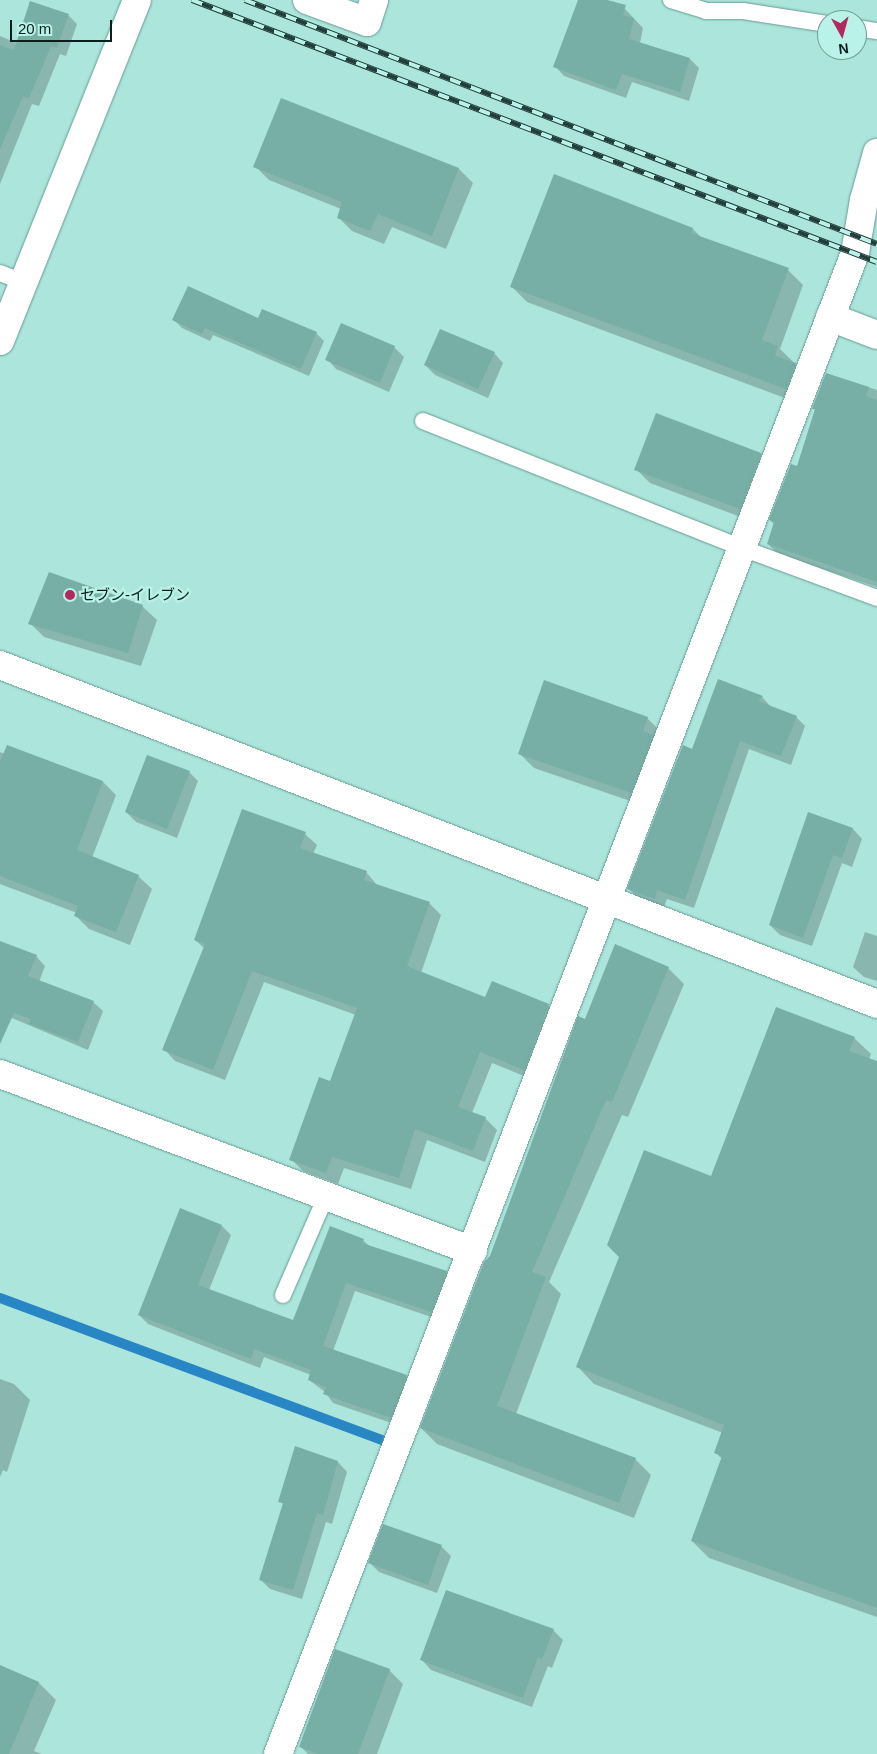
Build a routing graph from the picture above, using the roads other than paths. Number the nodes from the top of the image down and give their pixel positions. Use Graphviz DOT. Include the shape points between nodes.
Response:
graph roads {
  1 [pos="137,0"];
  2 [pos="307,0"];
  3 [pos="374,0"];
  4 [pos="671,0"];
  5 [pos="817,22"];
  6 [pos="877,153"];
  7 [pos="12,278"];
  8 [pos="830,316"];
  9 [pos="877,334"];
  10 [pos="0,341"];
  11 [pos="423,421"];
  12 [pos="742,548"];
  13 [pos="877,598"];
  14 [pos="0,665"];
  15 [pos="609,901"];
  16 [pos="877,1004"];
  17 [pos="0,1074"];
  18 [pos="326,1196"];
  19 [pos="474,1251"];
  20 [pos="284,1295"];
  21 [pos="278,1754"];
  1 -- 7 [label="street"];
  2 -- 3 [label="street" via="367,22"];
  4 -- 5 [label="lane" via="706,11 743,10"];
  6 -- 8 [label="street" via="864,200 855,253"];
  7 -- 10 [label="street"];
  8 -- 9 [label="street"];
  8 -- 12 [label="street"];
  11 -- 12 [label="lane"];
  12 -- 13 [label="lane"];
  12 -- 15 [label="street"];
  14 -- 15 [label="street"];
  15 -- 16 [label="street"];
  15 -- 19 [label="street"];
  17 -- 18 [label="street"];
  18 -- 19 [label="street"];
  18 -- 20 [label="lane"];
  19 -- 21 [label="street"];
}
